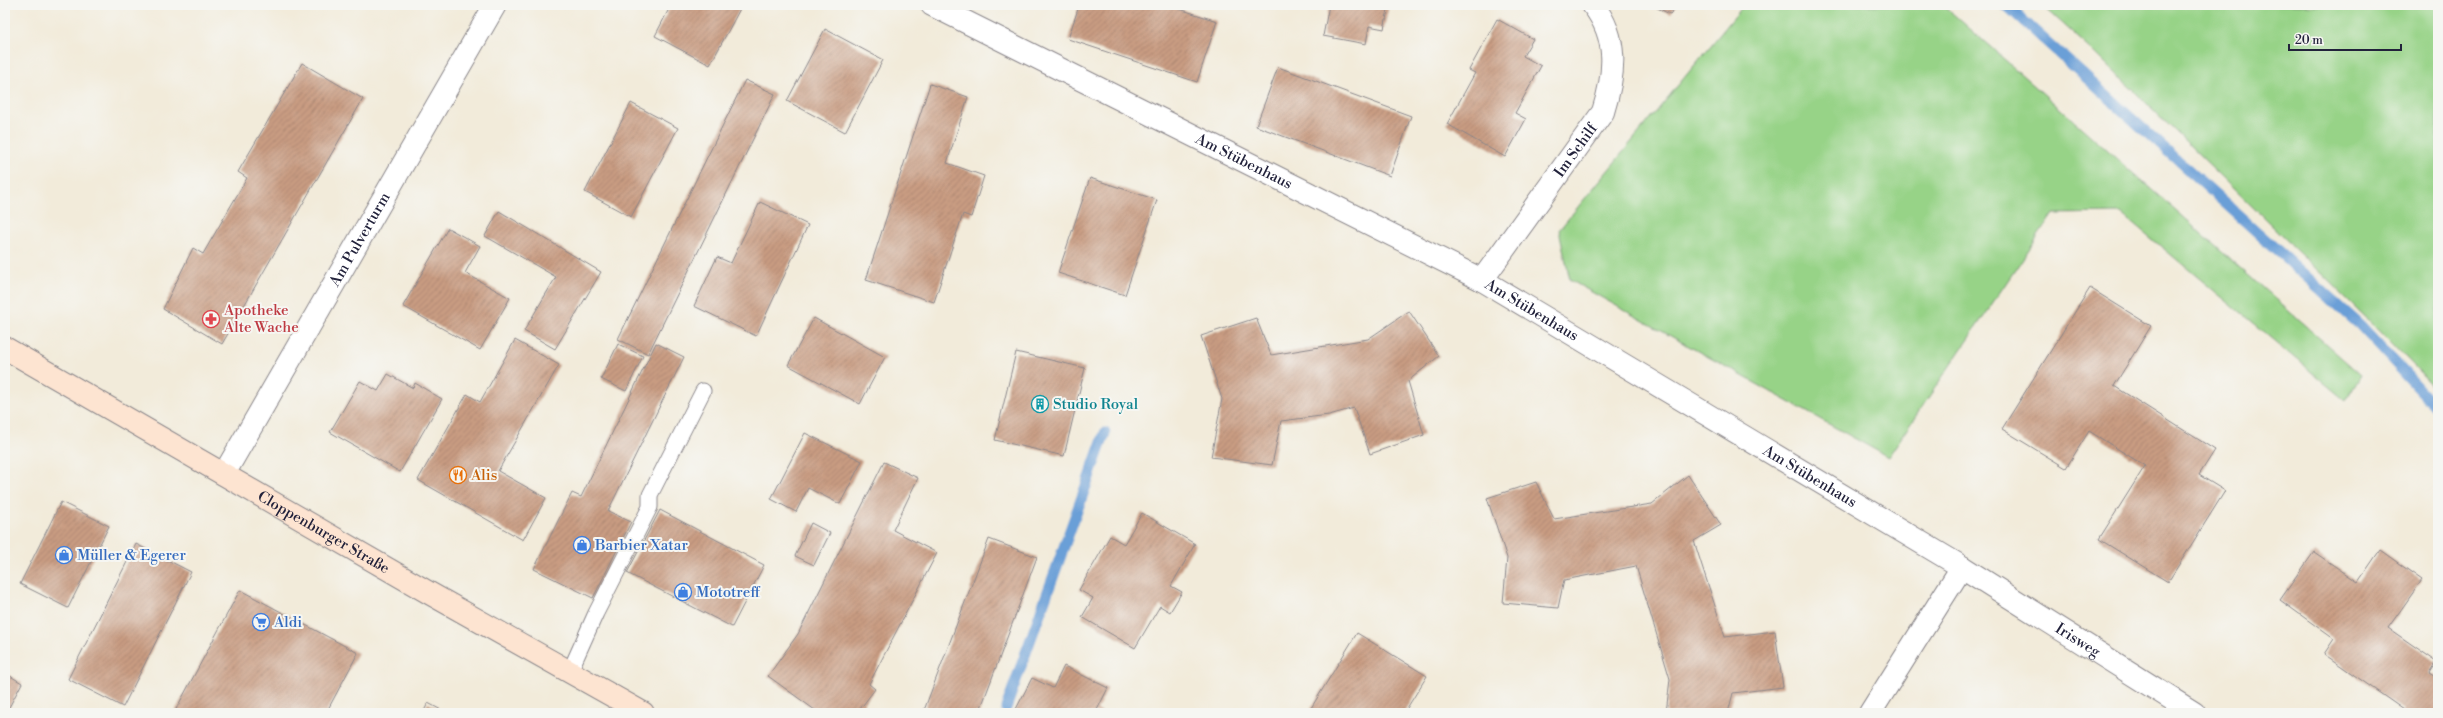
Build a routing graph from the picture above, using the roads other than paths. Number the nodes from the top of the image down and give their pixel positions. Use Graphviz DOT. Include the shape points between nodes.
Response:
graph roads {
  1 [pos="495,5"];
  2 [pos="932,5"];
  3 [pos="1593,5"];
  4 [pos="1482,280"];
  5 [pos="5,348"];
  6 [pos="703,391"];
  7 [pos="224,474"];
  8 [pos="1962,567"];
  9 [pos="570,671"];
  10 [pos="643,713"];
  11 [pos="1870,713"];
  12 [pos="2194,713"];
  1 -- 7 [label="street, Am Pulverturm"];
  2 -- 4 [label="street, Am Stübenhaus"];
  3 -- 4 [label="street, Im Schilf" via="1604,19 1613,49 1612,82 1603,112"];
  4 -- 8 [label="street, Am Stübenhaus"];
  5 -- 7 [label="main road, Cloppenburger Straße"];
  6 -- 9 [label="lane" via="650,495 650,507 596,613"];
  7 -- 9 [label="main road, Cloppenburger Straße"];
  8 -- 11 [label="street"];
  8 -- 12 [label="street, Irisweg"];
  9 -- 10 [label="main road, Cloppenburger Straße"];
}
